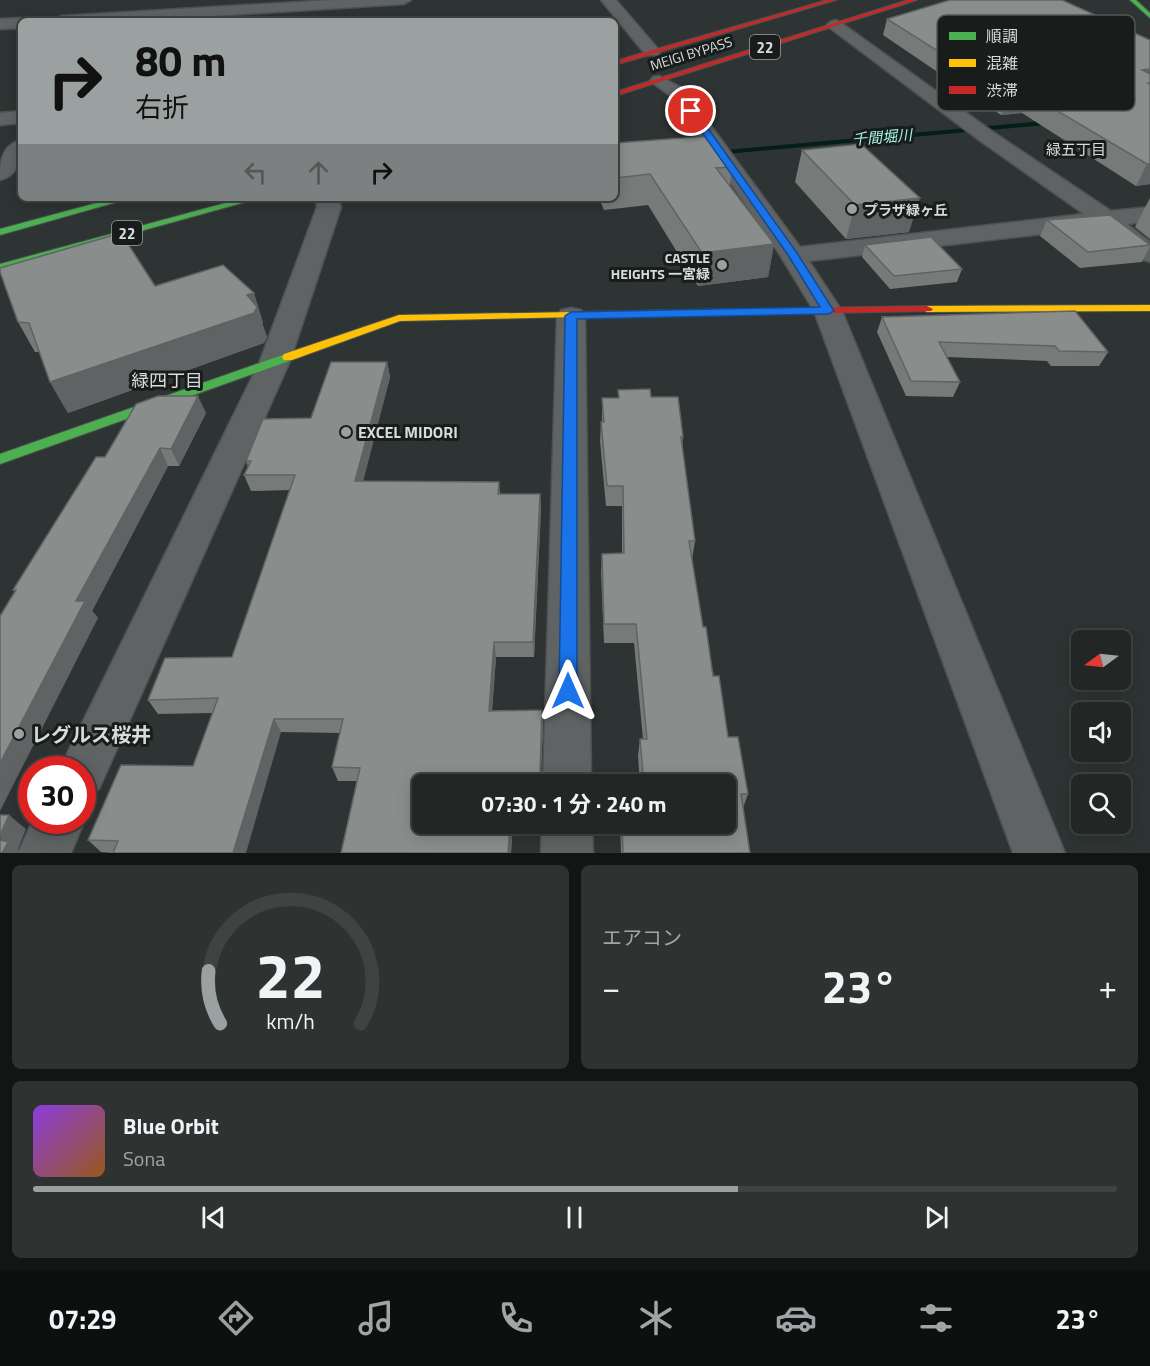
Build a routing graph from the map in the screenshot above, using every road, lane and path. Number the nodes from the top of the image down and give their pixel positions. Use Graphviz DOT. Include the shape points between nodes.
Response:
graph roads {
  1 [pos="135,0"];
  2 [pos="608,0"];
  3 [pos="914,0"];
  4 [pos="1133,0"];
  5 [pos="402,4"];
  6 [pos="837,4"];
  7 [pos="1150,15"];
  8 [pos="122,18"];
  9 [pos="140,18"];
  10 [pos="18,23"];
  11 [pos="0,24"];
  12 [pos="835,25"];
  13 [pos="652,52"];
  14 [pos="618,62"];
  15 [pos="618,74"];
  16 [pos="658,81"];
  17 [pos="618,93"];
  18 [pos="937,100"];
  19 [pos="952,111"];
  20 [pos="18,117"];
  21 [pos="0,119"];
  22 [pos="18,150"];
  23 [pos="0,173"];
  24 [pos="116,201"];
  25 [pos="124,201"];
  26 [pos="244,201"];
  27 [pos="328,201"];
  28 [pos="107,204"];
  29 [pos="1150,214"];
  30 [pos="1106,219"];
  31 [pos="0,232"];
  32 [pos="1150,254"];
  33 [pos="793,255"];
  34 [pos="0,267"];
  35 [pos="1150,308"];
  36 [pos="828,311"];
  37 [pos="571,316"];
  38 [pos="275,361"];
  39 [pos="0,459"];
  40 [pos="90,756"];
  41 [pos="567,774"];
  42 [pos="53,834"];
  43 [pos="567,834"];
  44 [pos="44,853"];
  45 [pos="567,853"];
  46 [pos="1040,853"];
  1 -- 8 [label="street"];
  2 -- 13 [label="street"];
  3 -- 12 [label="main road, MEIGI BYPASS / 22"];
  4 -- 7 [label="main road"];
  5 -- 9 [label="street"];
  6 -- 13 [label="main road, MEIGI BYPASS / 22"];
  6 -- 15 [label="main road" via="784,26"];
  10 -- 11 [label="street"];
  12 -- 16 [label="main road, MEIGI BYPASS / 22"];
  12 -- 18 [label="street"];
  13 -- 14 [label="main road, MEIGI BYPASS / 22"];
  16 -- 17 [label="main road, MEIGI BYPASS / 22"];
  16 -- 33 [label="street" via="678,93"];
  19 -- 30 [label="street"];
  20 -- 21 [label="street"];
  22 -- 23 [label="street"];
  24 -- 28 [label="main road, 22"];
  25 -- 28 [label="main road"];
  26 -- 34 [label="main road, 22"];
  27 -- 38 [label="street" via="329,207"];
  28 -- 31 [label="main road, 22"];
  29 -- 30 [label="street"];
  30 -- 32 [label="street"];
  30 -- 33 [label="street"];
  33 -- 36 [label="street"];
  35 -- 36 [label="main road"];
  36 -- 37 [label="main road"];
  36 -- 46 [label="street"];
  37 -- 38 [label="main road" via="399,318"];
  37 -- 41 [label="street"];
  38 -- 39 [label="main road"];
  38 -- 40 [label="street"];
  42 -- 44 [label="street"];
  43 -- 45 [label="street"];
}
